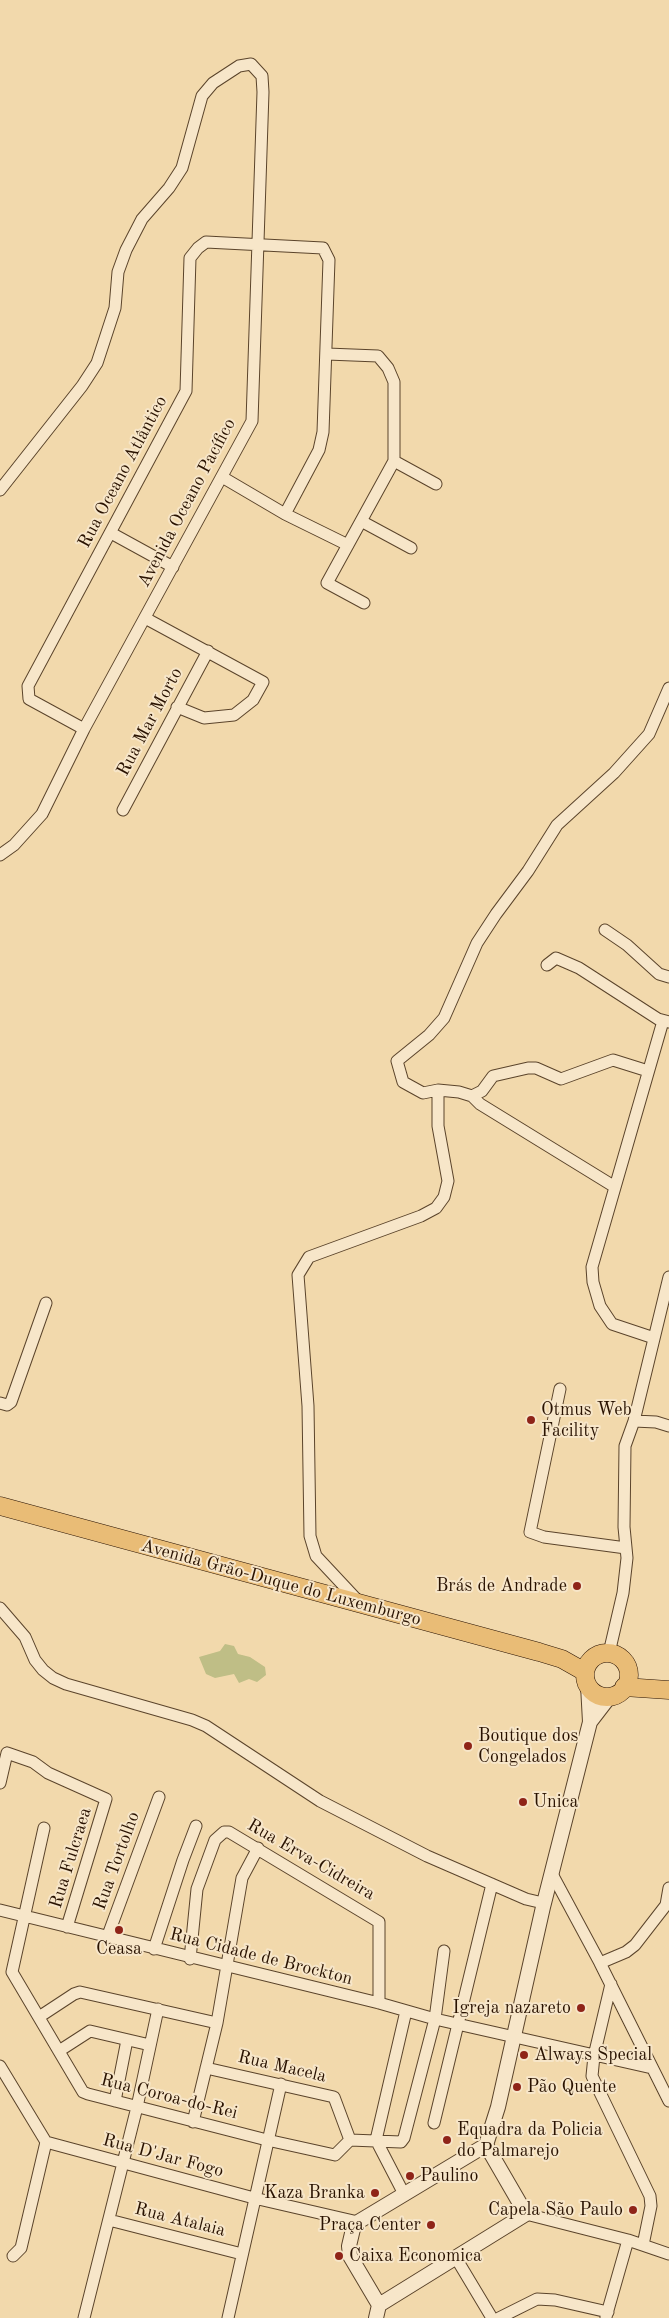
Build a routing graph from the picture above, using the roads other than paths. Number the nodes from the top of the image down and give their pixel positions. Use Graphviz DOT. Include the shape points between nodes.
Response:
graph roads {
  1 [pos="259,244"];
  2 [pos="327,354"];
  3 [pos="394,461"];
  4 [pos="222,477"];
  5 [pos="436,484"];
  6 [pos="0,490"];
  7 [pos="285,514"];
  8 [pos="361,521"];
  9 [pos="111,533"];
  10 [pos="348,545"];
  11 [pos="411,548"];
  12 [pos="173,567"];
  13 [pos="364,603"];
  14 [pos="145,618"];
  15 [pos="208,651"];
  16 [pos="669,688"];
  17 [pos="178,707"];
  18 [pos="84,730"];
  19 [pos="122,810"];
  20 [pos="0,855"];
  21 [pos="605,930"];
  22 [pos="547,965"];
  23 [pos="669,977"];
  24 [pos="666,1022"];
  25 [pos="648,1071"];
  26 [pos="438,1090"];
  27 [pos="472,1096"];
  28 [pos="615,1187"];
  29 [pos="669,1277"];
  30 [pos="46,1304"];
  31 [pos="654,1338"];
  32 [pos="560,1389"];
  33 [pos="0,1403"];
  34 [pos="634,1421"];
  35 [pos="669,1426"];
  36 [pos="0,1506"];
  37 [pos="626,1548"];
  38 [pos="360,1603"];
  39 [pos="0,1608"];
  40 [pos="609,1653"];
  41 [pos="626,1664"];
  42 [pos="588,1672"];
  43 [pos="662,1689"];
  44 [pos="617,1692"];
  45 [pos="590,1722"];
  46 [pos="4,1749"];
  47 [pos="0,1783"];
  48 [pos="159,1797"];
  49 [pos="196,1826"];
  50 [pos="44,1828"];
  51 [pos="258,1848"];
  52 [pos="551,1872"];
  53 [pos="492,1884"];
  54 [pos="669,1888"];
  55 [pos="544,1903"];
  56 [pos="668,1905"];
  57 [pos="0,1910"];
  58 [pos="23,1916"];
  59 [pos="67,1927"];
  60 [pos="107,1938"];
  61 [pos="154,1949"];
  62 [pos="444,1951"];
  63 [pos="190,1958"];
  64 [pos="600,1963"];
  65 [pos="227,1968"];
  66 [pos="610,1984"];
  67 [pos="379,2004"];
  68 [pos="158,2010"];
  69 [pos="406,2011"];
  70 [pos="39,2017"];
  71 [pos="435,2019"];
  72 [pos="217,2023"];
  73 [pos="457,2024"];
  74 [pos="514,2037"];
  75 [pos="128,2040"];
  76 [pos="150,2045"];
  77 [pos="59,2051"];
  78 [pos="594,2056"];
  79 [pos="0,2066"];
  80 [pos="206,2068"];
  81 [pos="652,2068"];
  82 [pos="281,2084"];
  83 [pos="115,2101"];
  84 [pos="669,2101"];
  85 [pos="137,2107"];
  86 [pos="194,2122"];
  87 [pos="434,2123"];
  88 [pos="268,2140"];
  89 [pos="350,2140"];
  90 [pos="376,2140"];
  91 [pos="46,2142"];
  92 [pos="486,2145"];
  93 [pos="123,2164"];
  94 [pos="404,2194"];
  95 [pos="254,2198"];
  96 [pos="526,2214"];
  97 [pos="109,2220"];
  98 [pos="358,2222"];
  99 [pos="628,2240"];
  100 [pos="643,2245"];
  101 [pos="242,2254"];
  102 [pos="669,2254"];
  103 [pos="14,2256"];
  104 [pos="456,2258"];
  105 [pos="378,2312"];
  106 [pos="607,2315"];
  107 [pos="84,2318"];
  108 [pos="228,2318"];
  109 [pos="492,2318"];
  110 [pos="499,2318"];
  1 -- 2 [label="street, Rua Oceano Atlântico" via="323,248 329,260"];
  1 -- 4 [label="street, Avenida Oceano Pacífico" via="252,421"];
  1 -- 6 [label="street, Avenida Oceano Pacífico" via="263,92 262,76 251,64 239,66 213,83 202,96 182,168 142,219 126,250 118,272 115,308 97,363"];
  1 -- 9 [label="street, Rua Oceano Atlântico" via="206,242 190,258 186,391"];
  2 -- 3 [label="street" via="378,356 388,368 394,382"];
  2 -- 7 [label="street" via="319,450"];
  3 -- 5 [label="street"];
  3 -- 8 [label="street"];
  4 -- 7 [label="street"];
  4 -- 12 [label="street, Avenida Oceano Pacífico"];
  7 -- 10 [label="street"];
  8 -- 10 [label="street"];
  8 -- 11 [label="street"];
  9 -- 12 [label="street"];
  9 -- 18 [label="street, Rua Oceano Atlântico" via="28,686 30,699"];
  10 -- 13 [label="street" via="327,583"];
  12 -- 14 [label="street, Avenida Oceano Pacífico"];
  14 -- 15 [label="street"];
  14 -- 18 [label="street, Avenida Oceano Pacífico"];
  15 -- 17 [label="street, Rua Mar Morto"];
  15 -- 17 [label="street" via="263,682 253,700 234,715 204,718"];
  16 -- 26 [label="street" via="649,734 614,773 556,825 477,943 444,1018 397,1061 403,1082 423,1093"];
  17 -- 19 [label="street, Rua Mar Morto"];
  18 -- 20 [label="street, Avenida Oceano Pacífico" via="42,814 14,845"];
  21 -- 23 [label="street" via="659,974"];
  22 -- 24 [label="street" via="556,958 580,968"];
  24 -- 25 [label="street"];
  25 -- 27 [label="street" via="613,1060 561,1079 536,1068 528,1068 493,1076 482,1091"];
  25 -- 28 [label="street"];
  26 -- 27 [label="street"];
  26 -- 38 [label="street" via="438,1126 448,1181 444,1197 436,1208 309,1257 298,1275 308,1406 310,1536 316,1556"];
  27 -- 28 [label="street"];
  28 -- 31 [label="street" via="592,1267 593,1282 600,1306 612,1324"];
  29 -- 31 [label="street"];
  30 -- 33 [label="street" via="11,1402 6,1405"];
  31 -- 34 [label="street"];
  32 -- 37 [label="street" via="530,1532 544,1537"];
  34 -- 35 [label="street"];
  34 -- 37 [label="street" via="625,1446"];
  36 -- 38 [label="main road, Avenida Grão-Duque do Luxemburgo"];
  37 -- 40 [label="street" via="623,1593"];
  38 -- 42 [label="main road, Avenida Grão-Duque do Luxemburgo" via="562,1659"];
  39 -- 53 [label="street" via="21,1632 43,1670 53,1678 206,1726 335,1809 427,1856"];
  40 -- 41 [label="main road"];
  40 -- 42 [label="main road" via="599,1654"];
  41 -- 43 [label="main road"];
  41 -- 44 [label="main road" via="628,1676"];
  42 -- 44 [label="main road" via="596,1693"];
  42 -- 45 [label="street"];
  43 -- 44 [label="main road"];
  44 -- 45 [label="street"];
  45 -- 52 [label="street"];
  46 -- 47 [label="street"];
  46 -- 59 [label="street, Rua Fulcraea" via="106,1799"];
  48 -- 60 [label="street, Rua Tortolho"];
  49 -- 61 [label="street"];
  50 -- 58 [label="street, Rua Coroa-do-Rei"];
  51 -- 63 [label="street, Rua Erva-Cidreira" via="224,1832 216,1840 197,1889"];
  51 -- 65 [label="street" via="242,1878"];
  51 -- 67 [label="street, Rua Erva-Cidreira" via="380,1922"];
  52 -- 55 [label="street"];
  52 -- 64 [label="street"];
  53 -- 55 [label="street"];
  53 -- 73 [label="street"];
  54 -- 56 [label="street"];
  55 -- 74 [label="street"];
  56 -- 64 [label="street" via="630,1949"];
  57 -- 58 [label="street, Rua Cidade de Brockton"];
  58 -- 59 [label="street, Rua Cidade de Brockton"];
  58 -- 70 [label="street, Rua Coroa-do-Rei" via="12,1972"];
  59 -- 60 [label="street, Rua Cidade de Brockton"];
  60 -- 61 [label="street, Rua Cidade de Brockton"];
  61 -- 63 [label="street, Rua Cidade de Brockton"];
  62 -- 71 [label="street"];
  63 -- 65 [label="street, Rua Cidade de Brockton"];
  64 -- 66 [label="street"];
  65 -- 67 [label="street, Rua Cidade de Brockton"];
  65 -- 72 [label="street"];
  66 -- 78 [label="street"];
  66 -- 81 [label="street"];
  67 -- 69 [label="street, Rua Cidade de Brockton"];
  68 -- 70 [label="street" via="80,1992"];
  68 -- 72 [label="street"];
  68 -- 76 [label="street"];
  69 -- 71 [label="street, Rua Cidade de Brockton"];
  69 -- 90 [label="street"];
  70 -- 77 [label="street, Rua Coroa-do-Rei"];
  71 -- 73 [label="street, Rua Cidade de Brockton"];
  71 -- 90 [label="street" via="404,2138 396,2144"];
  72 -- 80 [label="street"];
  73 -- 74 [label="street, Rua Cidade de Brockton"];
  73 -- 87 [label="street"];
  74 -- 78 [label="street, Rua Cidade de Brockton"];
  74 -- 92 [label="street"];
  75 -- 76 [label="street"];
  75 -- 77 [label="street" via="90,2031"];
  75 -- 83 [label="street"];
  76 -- 85 [label="street"];
  77 -- 83 [label="street, Rua Coroa-do-Rei" via="83,2092"];
  78 -- 81 [label="street, Rua Cidade de Brockton"];
  78 -- 100 [label="street" via="592,2076 650,2196"];
  79 -- 91 [label="street"];
  80 -- 82 [label="street, Rua Macela"];
  80 -- 86 [label="street"];
  81 -- 84 [label="street"];
  82 -- 88 [label="street"];
  82 -- 89 [label="street, Rua Macela" via="334,2096"];
  83 -- 85 [label="street, Rua Coroa-do-Rei"];
  85 -- 86 [label="street, Rua Coroa-do-Rei"];
  85 -- 93 [label="street"];
  86 -- 88 [label="street, Rua Coroa-do-Rei"];
  88 -- 89 [label="street, Rua Coroa-do-Rei" via="335,2155"];
  88 -- 95 [label="street"];
  89 -- 90 [label="street"];
  90 -- 94 [label="street"];
  91 -- 93 [label="street, Rua D'Jar Fogo"];
  91 -- 103 [label="street" via="21,2248"];
  92 -- 94 [label="street"];
  92 -- 96 [label="street"];
  93 -- 95 [label="street, Rua D'Jar Fogo"];
  93 -- 97 [label="street"];
  94 -- 98 [label="street"];
  95 -- 98 [label="street, Rua D'Jar Fogo"];
  95 -- 101 [label="street"];
  96 -- 99 [label="street"];
  96 -- 104 [label="street"];
  97 -- 101 [label="street, Rua Atalaia"];
  97 -- 107 [label="street"];
  98 -- 105 [label="street" via="350,2237 350,2256"];
  99 -- 100 [label="street"];
  99 -- 106 [label="street"];
  100 -- 102 [label="street"];
  101 -- 108 [label="street"];
  104 -- 105 [label="street"];
  104 -- 109 [label="street"];
  106 -- 110 [label="street" via="555,2300 537,2299"];
}
